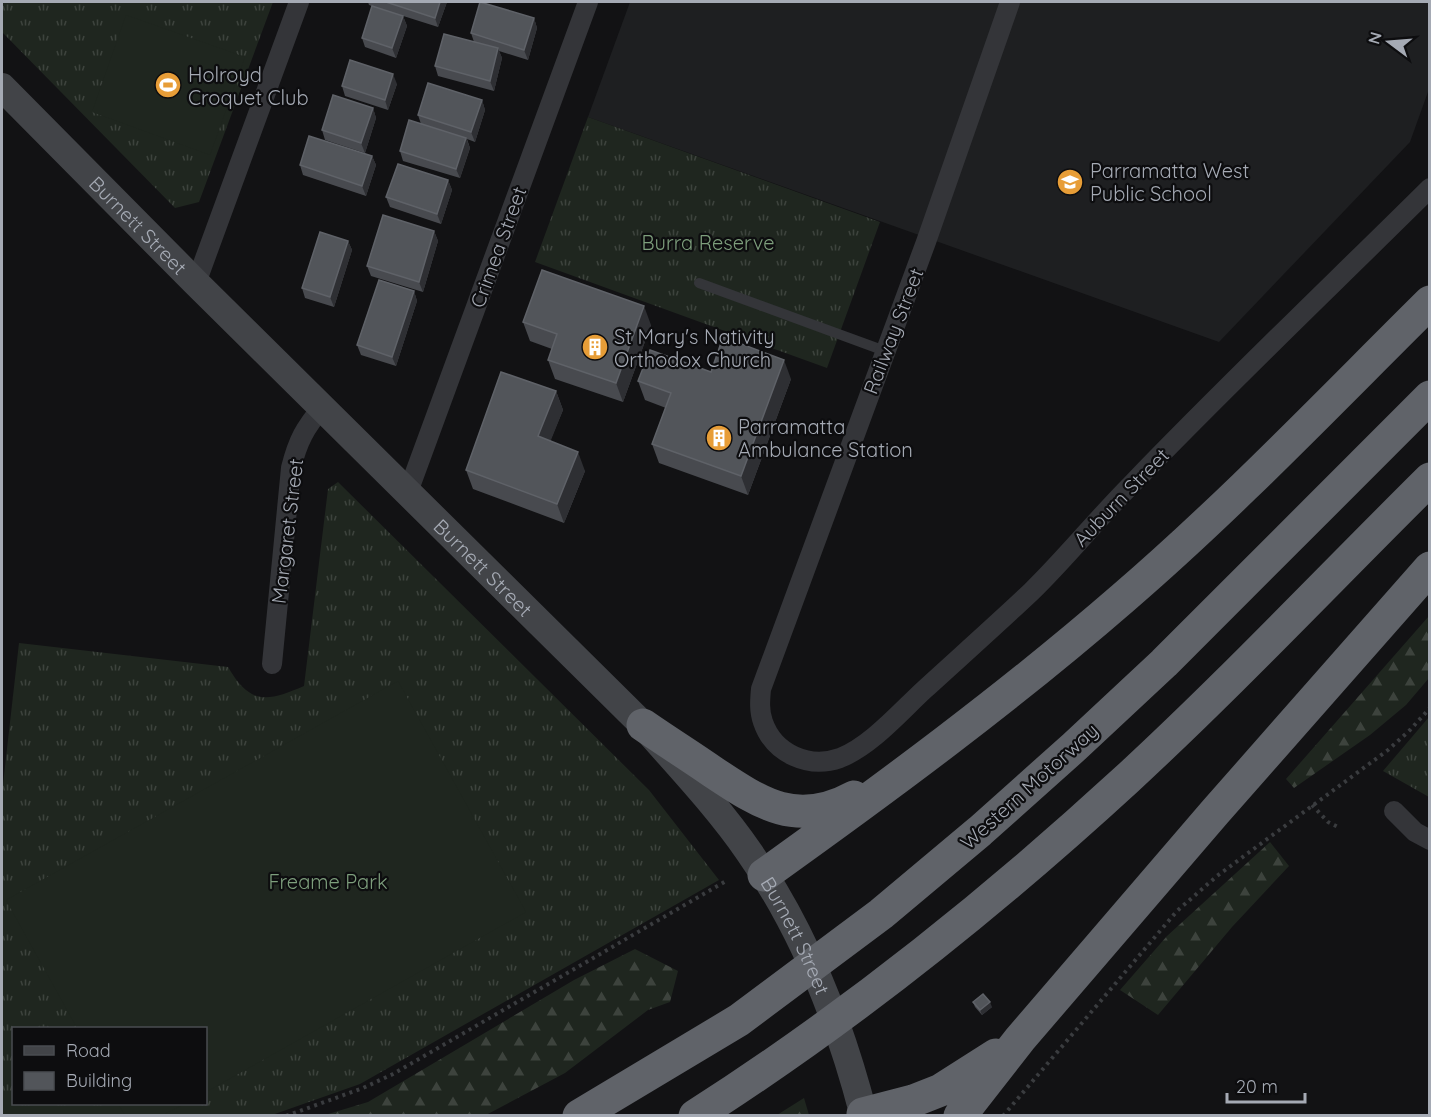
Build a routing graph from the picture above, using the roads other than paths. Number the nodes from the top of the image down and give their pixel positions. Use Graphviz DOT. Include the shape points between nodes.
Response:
graph roads {
  1 [pos="299,2"];
  2 [pos="588,2"];
  3 [pos="1010,2"];
  4 [pos="2,87"];
  5 [pos="1430,188"];
  6 [pos="196,283"];
  7 [pos="699,283"];
  8 [pos="1430,302"];
  9 [pos="885,351"];
  10 [pos="1430,397"];
  11 [pos="323,406"];
  12 [pos="1430,479"];
  13 [pos="408,492"];
  14 [pos="1430,568"];
  15 [pos="272,664"];
  16 [pos="643,725"];
  17 [pos="789,754"];
  18 [pos="927,757"];
  19 [pos="1394,811"];
  20 [pos="1430,840"];
  21 [pos="764,875"];
  22 [pos="1020,1039"];
  23 [pos="864,1115"];
  24 [pos="579,1116"];
  25 [pos="696,1116"];
  26 [pos="960,1116"];
  1 -- 6 [label="street"];
  2 -- 13 [label="street, Crimea Street"];
  3 -- 9 [label="street, Railway Street"];
  4 -- 6 [label="main road, Burnett Street"];
  5 -- 17 [label="street, Auburn Street" via="1132,484 1032,591 895,717 842,757 814,762"];
  6 -- 11 [label="main road, Burnett Street"];
  7 -- 9 [label="lane"];
  8 -- 18 [label="highway" via="1134,589"];
  9 -- 17 [label="street, Railway Street" via="761,689 762,722"];
  10 -- 24 [label="highway, Western Motorway" via="1164,663 980,831 881,914 739,1020"];
  11 -- 13 [label="main road, Burnett Street"];
  11 -- 15 [label="street, Margaret Street" via="306,426 291,468"];
  12 -- 25 [label="highway" via="1127,778 1038,858 904,970"];
  13 -- 16 [label="main road, Burnett Street"];
  14 -- 22 [label="highway"];
  16 -- 18 [label="highway" via="748,795 792,810 813,812 839,805"];
  16 -- 21 [label="main road, Burnett Street" via="700,789"];
  18 -- 21 [label="highway"];
  19 -- 20 [label="street" via="1415,832"];
  21 -- 23 [label="main road, Burnett Street" via="826,998"];
  22 -- 23 [label="highway" via="941,1090"];
  22 -- 26 [label="highway"];
}
